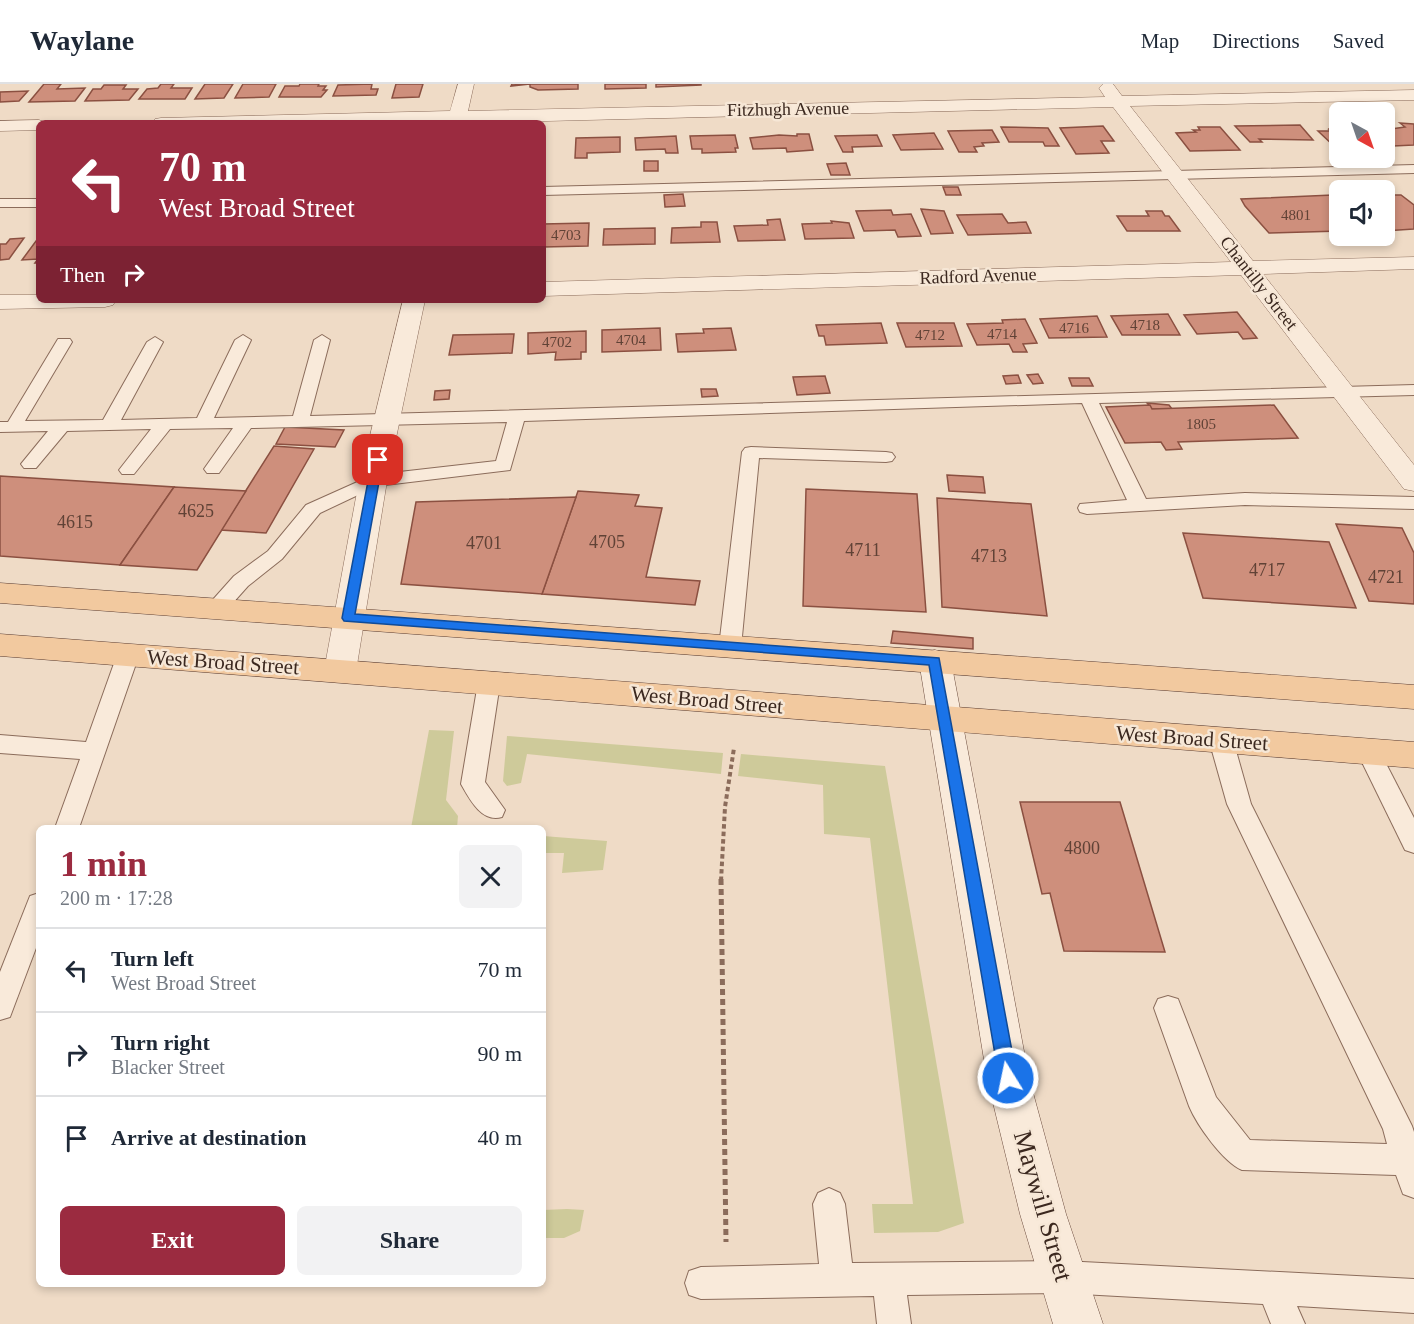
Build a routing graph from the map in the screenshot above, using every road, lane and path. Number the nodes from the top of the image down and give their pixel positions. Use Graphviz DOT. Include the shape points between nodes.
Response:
graph roads {
  1 [pos="466,84"];
  2 [pos="1111,92"];
  3 [pos="1414,95"];
  4 [pos="456,120"];
  5 [pos="36,125"];
  6 [pos="0,126"];
  7 [pos="1414,169"];
  8 [pos="1174,174"];
  9 [pos="546,190"];
  10 [pos="36,202"];
  11 [pos="0,203"];
  12 [pos="1414,263"];
  13 [pos="1246,268"];
  14 [pos="546,289"];
  15 [pos="36,301"];
  16 [pos="0,302"];
  17 [pos="413,303"];
  18 [pos="243,340"];
  19 [pos="322,340"];
  20 [pos="64,342"];
  21 [pos="155,342"];
  22 [pos="1414,390"];
  23 [pos="1345,393"];
  24 [pos="1088,399"];
  25 [pos="517,416"];
  26 [pos="386,419"];
  27 [pos="300,421"];
  28 [pos="203,423"];
  29 [pos="245,423"];
  30 [pos="165,424"];
  31 [pos="108,425"];
  32 [pos="6,427"];
  33 [pos="61,427"];
  34 [pos="886,457"];
  35 [pos="30,464"];
  36 [pos="128,470"];
  37 [pos="213,470"];
  38 [pos="374,481"];
  39 [pos="1414,483"];
  40 [pos="1414,503"];
  41 [pos="1139,505"];
  42 [pos="1087,508"];
  43 [pos="0,593"];
  44 [pos="216,609"];
  45 [pos="348,618"];
  46 [pos="0,645"];
  47 [pos="730,647"];
  48 [pos="128,655"];
  49 [pos="935,661"];
  50 [pos="340,671"];
  51 [pos="489,683"];
  52 [pos="1414,697"];
  53 [pos="944,719"];
  54 [pos="1221,740"];
  55 [pos="0,744"];
  56 [pos="734,748"];
  57 [pos="94,751"];
  58 [pos="1370,752"];
  59 [pos="1414,755"];
  60 [pos="493,810"];
  61 [pos="68,825"];
  62 [pos="1414,843"];
  63 [pos="36,912"];
  64 [pos="0,1008"];
  65 [pos="1168,1008"];
  66 [pos="1411,1172"];
  67 [pos="829,1204"];
  68 [pos="726,1236"];
  69 [pos="1063,1277"];
  70 [pos="889,1279"];
  71 [pos="837,1280"];
  72 [pos="701,1283"];
  73 [pos="1273,1288"];
  74 [pos="1414,1296"];
  75 [pos="894,1324"];
  76 [pos="1078,1324"];
  77 [pos="1288,1324"];
  1 -- 4 [label="street"];
  2 -- 3 [label="street, Fitzhugh Avenue"];
  2 -- 4 [label="street, Fitzhugh Avenue"];
  2 -- 8 [label="street, Chantilly Street"];
  5 -- 6 [label="street"];
  7 -- 8 [label="lane"];
  8 -- 9 [label="lane"];
  8 -- 13 [label="street, Chantilly Street"];
  10 -- 11 [label="lane"];
  12 -- 13 [label="street, Radford Avenue"];
  13 -- 14 [label="street, Radford Avenue"];
  13 -- 23 [label="street, Chantilly Street"];
  15 -- 16 [label="street"];
  17 -- 26 [label="street"];
  18 -- 28 [label="lane"];
  19 -- 27 [label="lane"];
  20 -- 32 [label="lane"];
  21 -- 31 [label="lane"];
  22 -- 23 [label="lane"];
  23 -- 24 [label="lane"];
  23 -- 39 [label="street, Chantilly Street"];
  24 -- 25 [label="lane"];
  24 -- 41 [label="lane"];
  25 -- 26 [label="lane"];
  25 -- 38 [label="lane" via="504,466"];
  26 -- 27 [label="lane"];
  26 -- 38 [label="street"];
  27 -- 29 [label="lane"];
  28 -- 29 [label="lane"];
  28 -- 30 [label="lane"];
  29 -- 37 [label="lane"];
  30 -- 31 [label="lane"];
  30 -- 36 [label="lane"];
  31 -- 33 [label="lane"];
  32 -- 33 [label="lane"];
  33 -- 35 [label="lane"];
  34 -- 47 [label="lane" via="751,452"];
  38 -- 44 [label="lane" via="313,509 275,555 241,581"];
  38 -- 45 [label="street"];
  40 -- 41 [label="lane" via="1245,499"];
  41 -- 42 [label="lane"];
  43 -- 44 [label="main road"];
  44 -- 45 [label="main road"];
  45 -- 47 [label="main road"];
  45 -- 50 [label="street"];
  46 -- 48 [label="main road, West Broad Street"];
  47 -- 49 [label="main road"];
  48 -- 50 [label="main road, West Broad Street"];
  48 -- 57 [label="lane"];
  49 -- 52 [label="main road"];
  49 -- 53 [label="street, Maywill Street"];
  50 -- 51 [label="main road, West Broad Street"];
  51 -- 53 [label="main road, West Broad Street"];
  51 -- 60 [label="lane" via="473,784"];
  53 -- 54 [label="main road, West Broad Street"];
  53 -- 69 [label="street, Maywill Street" via="1008,1078"];
  54 -- 58 [label="main road, West Broad Street"];
  54 -- 66 [label="lane" via="1239,804 1397,1126"];
  55 -- 57 [label="lane"];
  56 -- 68 [label="path" via="721,854"];
  57 -- 61 [label="lane"];
  58 -- 59 [label="main road, West Broad Street"];
  58 -- 62 [label="lane"];
  63 -- 64 [label="lane"];
  65 -- 66 [label="lane" via="1204,1106 1242,1155"];
  67 -- 71 [label="lane"];
  69 -- 70 [label="lane"];
  69 -- 73 [label="lane"];
  69 -- 76 [label="street, Maywill Street"];
  70 -- 71 [label="lane"];
  70 -- 75 [label="lane"];
  71 -- 72 [label="lane"];
  73 -- 74 [label="lane"];
  73 -- 77 [label="lane"];
}
